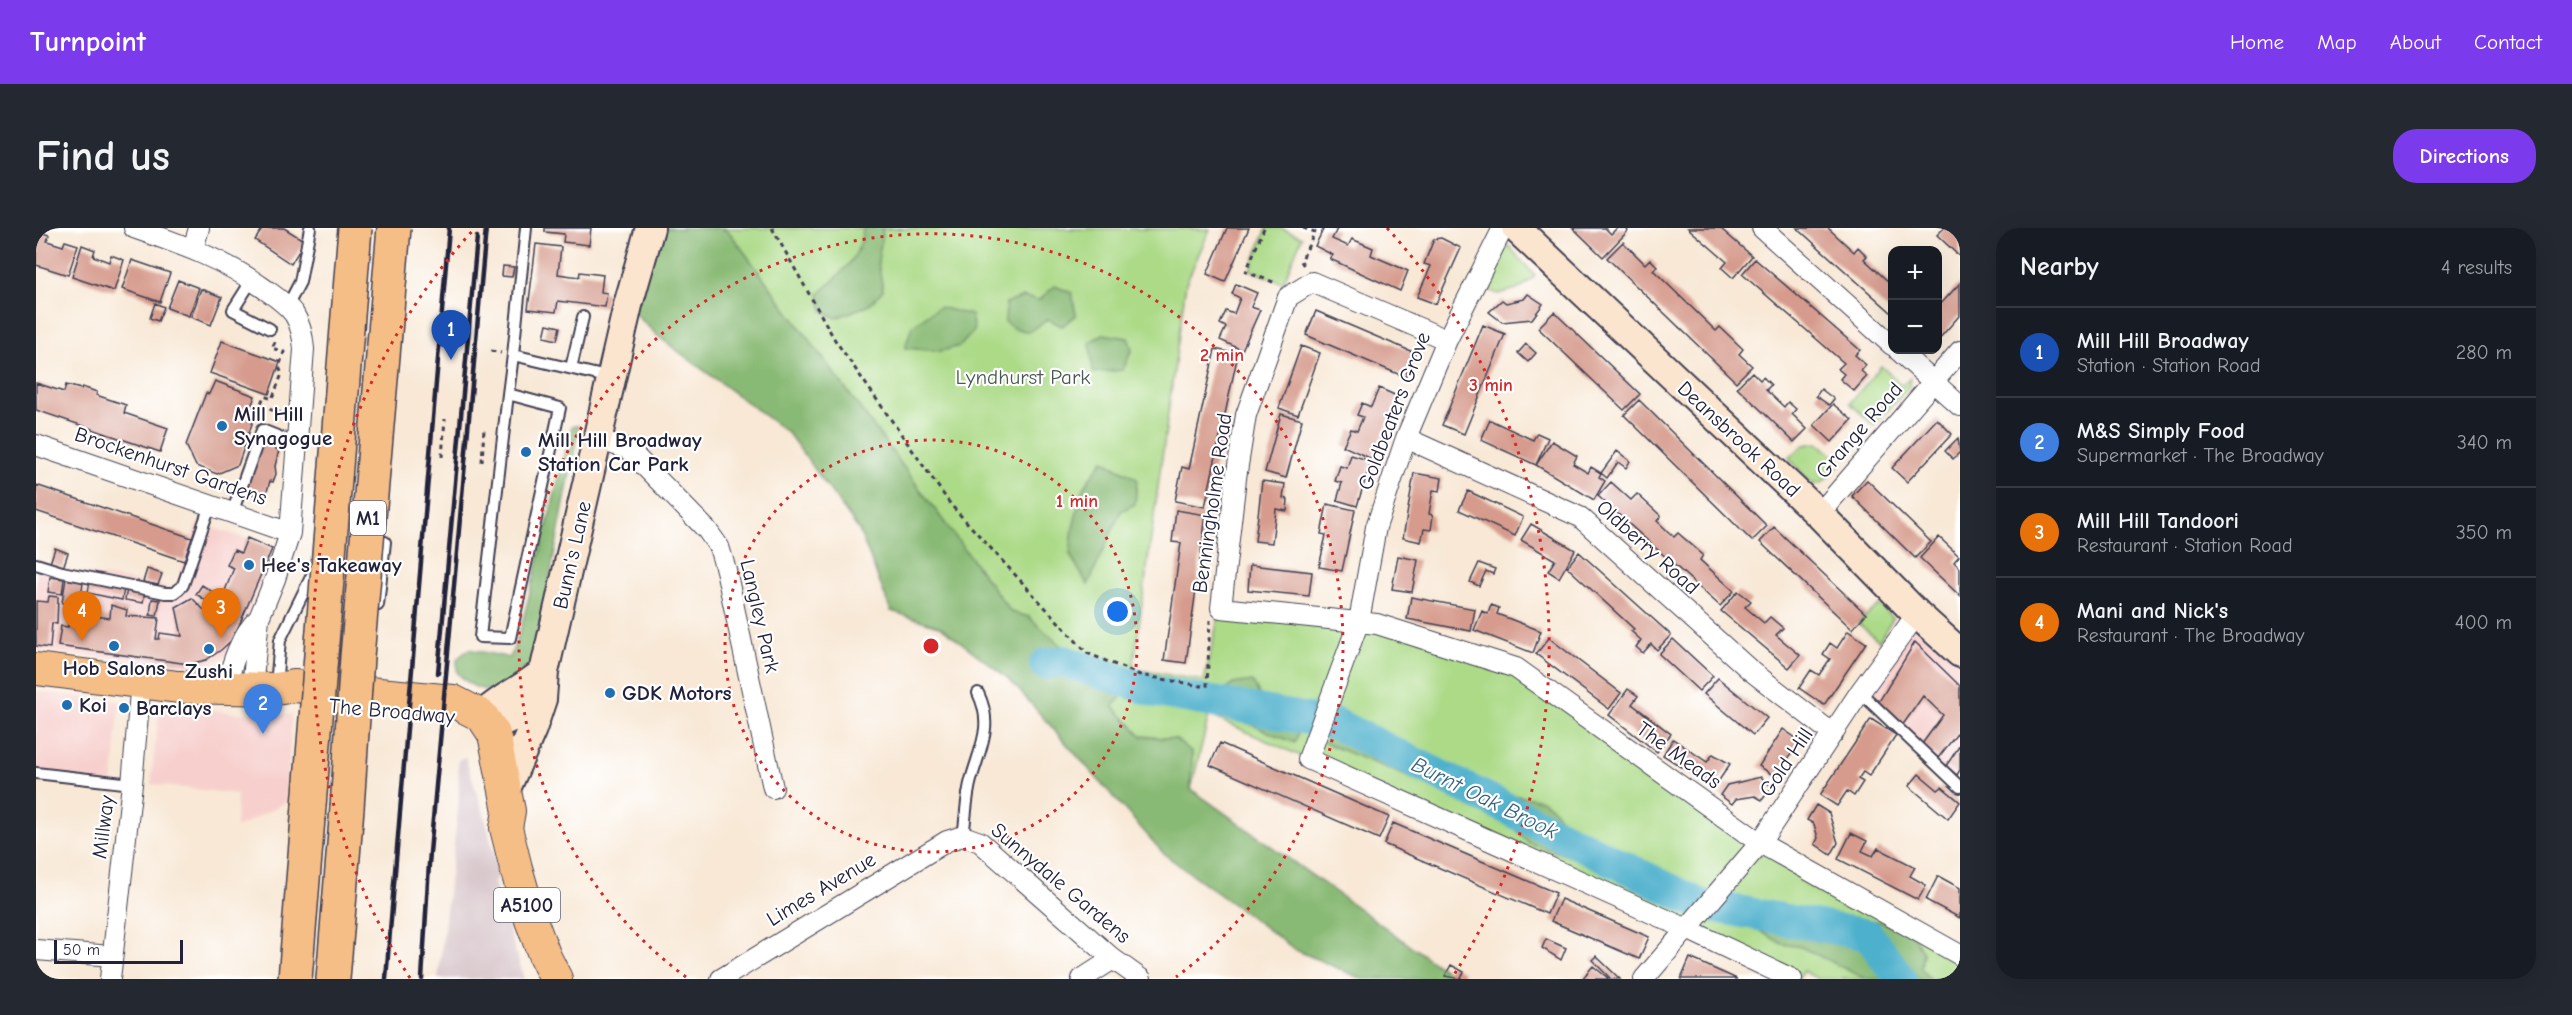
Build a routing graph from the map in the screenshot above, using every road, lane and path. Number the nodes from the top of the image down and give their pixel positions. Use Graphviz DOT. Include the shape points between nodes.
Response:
graph roads {
  1 [pos="134,228"];
  2 [pos="199,228"];
  3 [pos="310,228"];
  4 [pos="355,228"];
  5 [pos="393,228"];
  6 [pos="526,228"];
  7 [pos="650,228"];
  8 [pos="772,228"];
  9 [pos="1264,228"];
  10 [pos="1303,228"];
  11 [pos="1503,228"];
  12 [pos="1516,228"];
  13 [pos="1762,228"];
  14 [pos="193,249"];
  15 [pos="252,280"];
  16 [pos="1304,287"];
  17 [pos="290,310"];
  18 [pos="583,316"];
  19 [pos="270,328"];
  20 [pos="1447,340"];
  21 [pos="1888,341"];
  22 [pos="1960,351"];
  23 [pos="1902,354"];
  24 [pos="513,355"];
  25 [pos="571,368"];
  26 [pos="612,378"];
  27 [pos="1934,382"];
  28 [pos="508,394"];
  29 [pos="260,406"];
  30 [pos="1960,406"];
  31 [pos="445,419"];
  32 [pos="484,429"];
  33 [pos="1406,438"];
  34 [pos="597,439"];
  35 [pos="297,444"];
  36 [pos="36,445"];
  37 [pos="442,457"];
  38 [pos="482,462"];
  39 [pos="210,505"];
  40 [pos="231,513"];
  41 [pos="1818,514"];
  42 [pos="290,533"];
  43 [pos="385,543"];
  44 [pos="323,546"];
  45 [pos="36,564"];
  46 [pos="1221,608"];
  47 [pos="1917,614"];
  48 [pos="1359,621"];
  49 [pos="376,622"];
  50 [pos="1960,653"];
  51 [pos="36,669"];
  52 [pos="141,681"];
  53 [pos="543,686"];
  54 [pos="251,689"];
  55 [pos="1860,692"];
  56 [pos="978,693"];
  57 [pos="482,716"];
  58 [pos="1833,734"];
  59 [pos="36,773"];
  60 [pos="132,784"];
  61 [pos="1960,787"];
  62 [pos="773,788"];
  63 [pos="506,791"];
  64 [pos="506,828"];
  65 [pos="955,839"];
  66 [pos="1760,843"];
  67 [pos="1685,928"];
  68 [pos="36,951"];
  69 [pos="1960,955"];
  70 [pos="112,956"];
  71 [pos="1113,959"];
  72 [pos="110,979"];
  73 [pos="295,979"];
  74 [pos="333,979"];
  75 [pos="556,979"];
  76 [pos="721,979"];
  77 [pos="1082,979"];
  78 [pos="1141,979"];
  79 [pos="1644,979"];
  80 [pos="1791,979"];
  1 -- 14 [label="street"];
  2 -- 14 [label="street"];
  3 -- 17 [label="lane" via="300,282"];
  4 -- 73 [label="highway, M1, bridge"];
  5 -- 74 [label="highway, M1, bridge"];
  6 -- 24 [label="lane"];
  7 -- 26 [label="street, Bunn's Lane"];
  8 -- 46 [label="path" via="835,340 951,505 1087,653 1140,675 1207,687 1210,618"];
  9 -- 16 [label="path" via="1246,272"];
  10 -- 16 [label="path" via="1315,232 1301,261"];
  11 -- 20 [label="street, Goldbeaters Grove"];
  12 -- 41 [label="street, Deansbrook Road"];
  13 -- 21 [label="street"];
  14 -- 15 [label="street"];
  15 -- 17 [label="street"];
  15 -- 19 [label="lane" via="233,310"];
  16 -- 20 [label="street"];
  16 -- 46 [label="street, Benningholme Road" via="1288,297 1246,415"];
  17 -- 35 [label="street" via="302,332 304,349"];
  18 -- 25 [label="lane"];
  19 -- 29 [label="path" via="279,332 272,348 284,352 279,367 282,374 272,399 264,396"];
  20 -- 33 [label="street, Goldbeaters Grove"];
  22 -- 27 [label="street, Grange Road"];
  23 -- 27 [label="street"];
  24 -- 25 [label="lane"];
  24 -- 28 [label="lane"];
  25 -- 26 [label="lane"];
  26 -- 34 [label="street, Bunn's Lane"];
  27 -- 30 [label="street"];
  27 -- 41 [label="street, Grange Road"];
  28 -- 28 [label="lane" via="560,408 510,638 480,637"];
  31 -- 37 [label="path"];
  32 -- 38 [label="path"];
  33 -- 48 [label="street, Goldbeaters Grove" via="1376,527"];
  33 -- 58 [label="street, Oldberry Road" via="1580,517 1750,670"];
  34 -- 53 [label="street, Bunn's Lane"];
  34 -- 62 [label="street, Langley Park" via="628,449 719,547"];
  35 -- 40 [label="lane" via="262,430"];
  35 -- 42 [label="street"];
  36 -- 39 [label="street, Brockenhurst Gardens"];
  39 -- 40 [label="street, Brockenhurst Gardens"];
  39 -- 45 [label="lane" via="183,585 175,593 165,594"];
  40 -- 42 [label="street, Brockenhurst Gardens"];
  41 -- 47 [label="street, Deansbrook Road"];
  42 -- 54 [label="street" via="259,618"];
  43 -- 49 [label="lane"];
  44 -- 54 [label="lane" via="311,581"];
  46 -- 48 [label="street, The Meads"];
  47 -- 50 [label="street, Deansbrook Road"];
  47 -- 55 [label="street, Gold Hill"];
  48 -- 66 [label="street, The Meads" via="1516,668"];
  48 -- 67 [label="street" via="1308,759"];
  51 -- 52 [label="main road, The Broadway"];
  52 -- 54 [label="main road, The Broadway" via="178,687"];
  52 -- 60 [label="street, Millway"];
  53 -- 57 [label="street" via="517,715 501,722"];
  53 -- 63 [label="street, Bunn's Lane" via="532,729"];
  54 -- 57 [label="main road, The Broadway" via="293,701 451,719"];
  54 -- 57 [label="main road, The Broadway" via="294,686 340,690 370,686 453,701"];
  55 -- 58 [label="street, Gold Hill"];
  55 -- 61 [label="lane"];
  56 -- 65 [label="lane" via="987,724"];
  57 -- 63 [label="main road, A5100" via="494,734"];
  57 -- 64 [label="main road, A5100" via="477,740 494,813"];
  58 -- 66 [label="street, Gold Hill"];
  59 -- 60 [label="lane"];
  60 -- 70 [label="street, Millway"];
  63 -- 64 [label="main road, A5100"];
  64 -- 75 [label="main road, A5100" via="531,920"];
  65 -- 71 [label="street, Sunnydale Gardens" via="980,842"];
  65 -- 76 [label="street, Limes Avenue"];
  66 -- 67 [label="street, Gold Hill"];
  66 -- 69 [label="street, The Meads"];
  67 -- 79 [label="street"];
  67 -- 80 [label="street"];
  68 -- 70 [label="street"];
  70 -- 72 [label="street, Millway"];
  71 -- 77 [label="street"];
  71 -- 78 [label="street, Sunnydale Gardens"];
}
